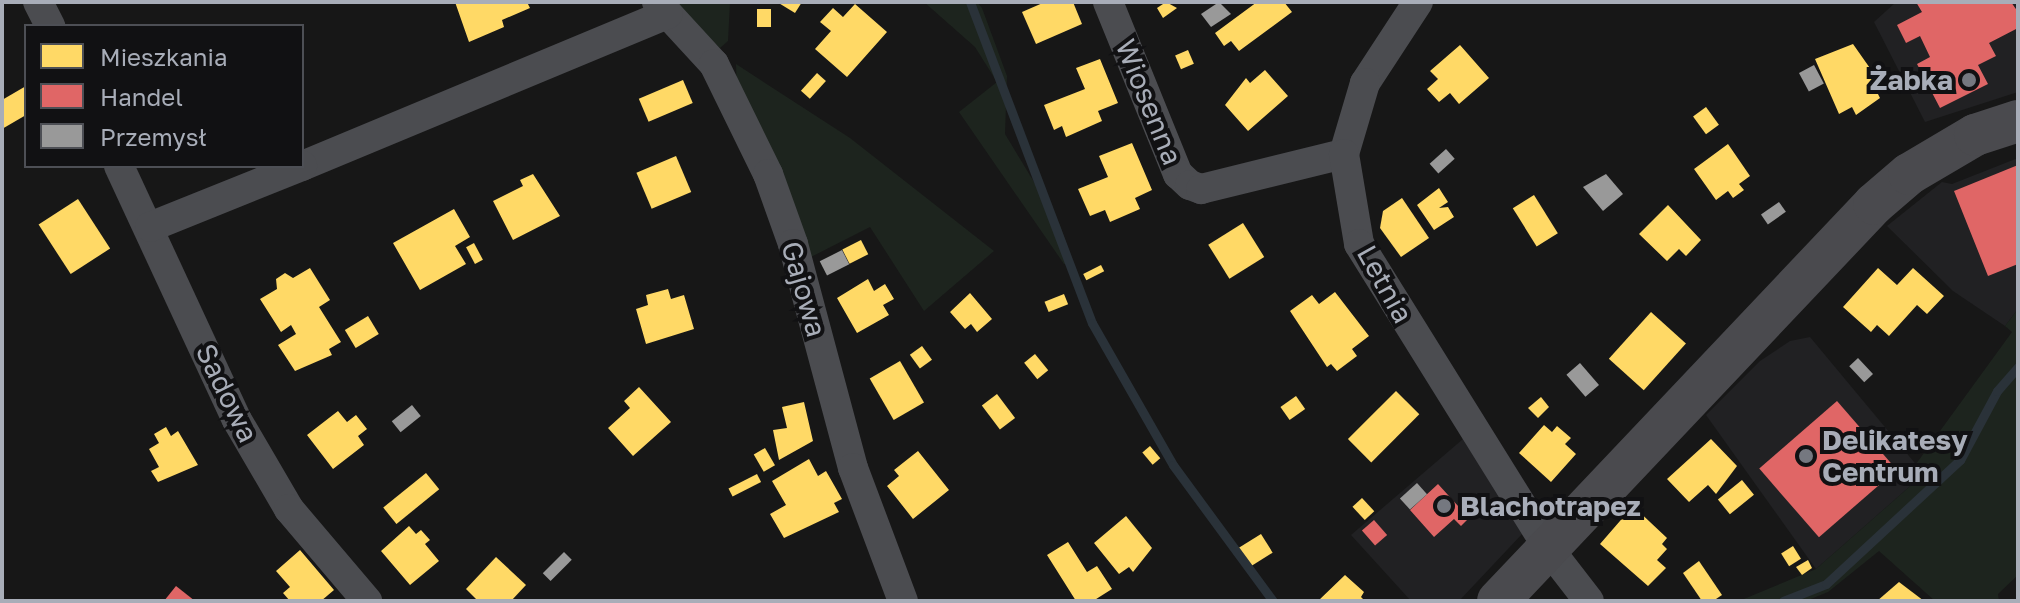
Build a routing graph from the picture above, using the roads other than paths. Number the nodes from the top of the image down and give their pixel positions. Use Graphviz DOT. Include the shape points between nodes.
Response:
graph roads {
  1 [pos="38,2"];
  2 [pos="1108,2"];
  3 [pos="1418,2"];
  4 [pos="663,8"];
  5 [pos="49,24"];
  6 [pos="2018,121"];
  7 [pos="1344,154"];
  8 [pos="304,165"];
  9 [pos="120,168"];
  10 [pos="297,168"];
  11 [pos="150,227"];
  12 [pos="1548,548"];
  13 [pos="1586,597"];
  14 [pos="367,601"];
  15 [pos="903,601"];
  16 [pos="1498,601"];
  1 -- 5 [label="street"];
  2 -- 7 [label="street, Wiosenna" via="1178,174 1190,185 1201,189"];
  3 -- 7 [label="street, Letnia" via="1365,83"];
  4 -- 8 [label="street"];
  4 -- 15 [label="street, Gajowa" via="714,64 768,174 793,244 853,468"];
  6 -- 12 [label="main road" via="1975,135 1909,174 1866,211"];
  7 -- 12 [label="street, Letnia" via="1359,244"];
  9 -- 11 [label="street, Sadowa"];
  10 -- 11 [label="street"];
  11 -- 14 [label="street, Sadowa" via="289,509"];
  12 -- 13 [label="street, Letnia"];
  12 -- 16 [label="main road"];
}
